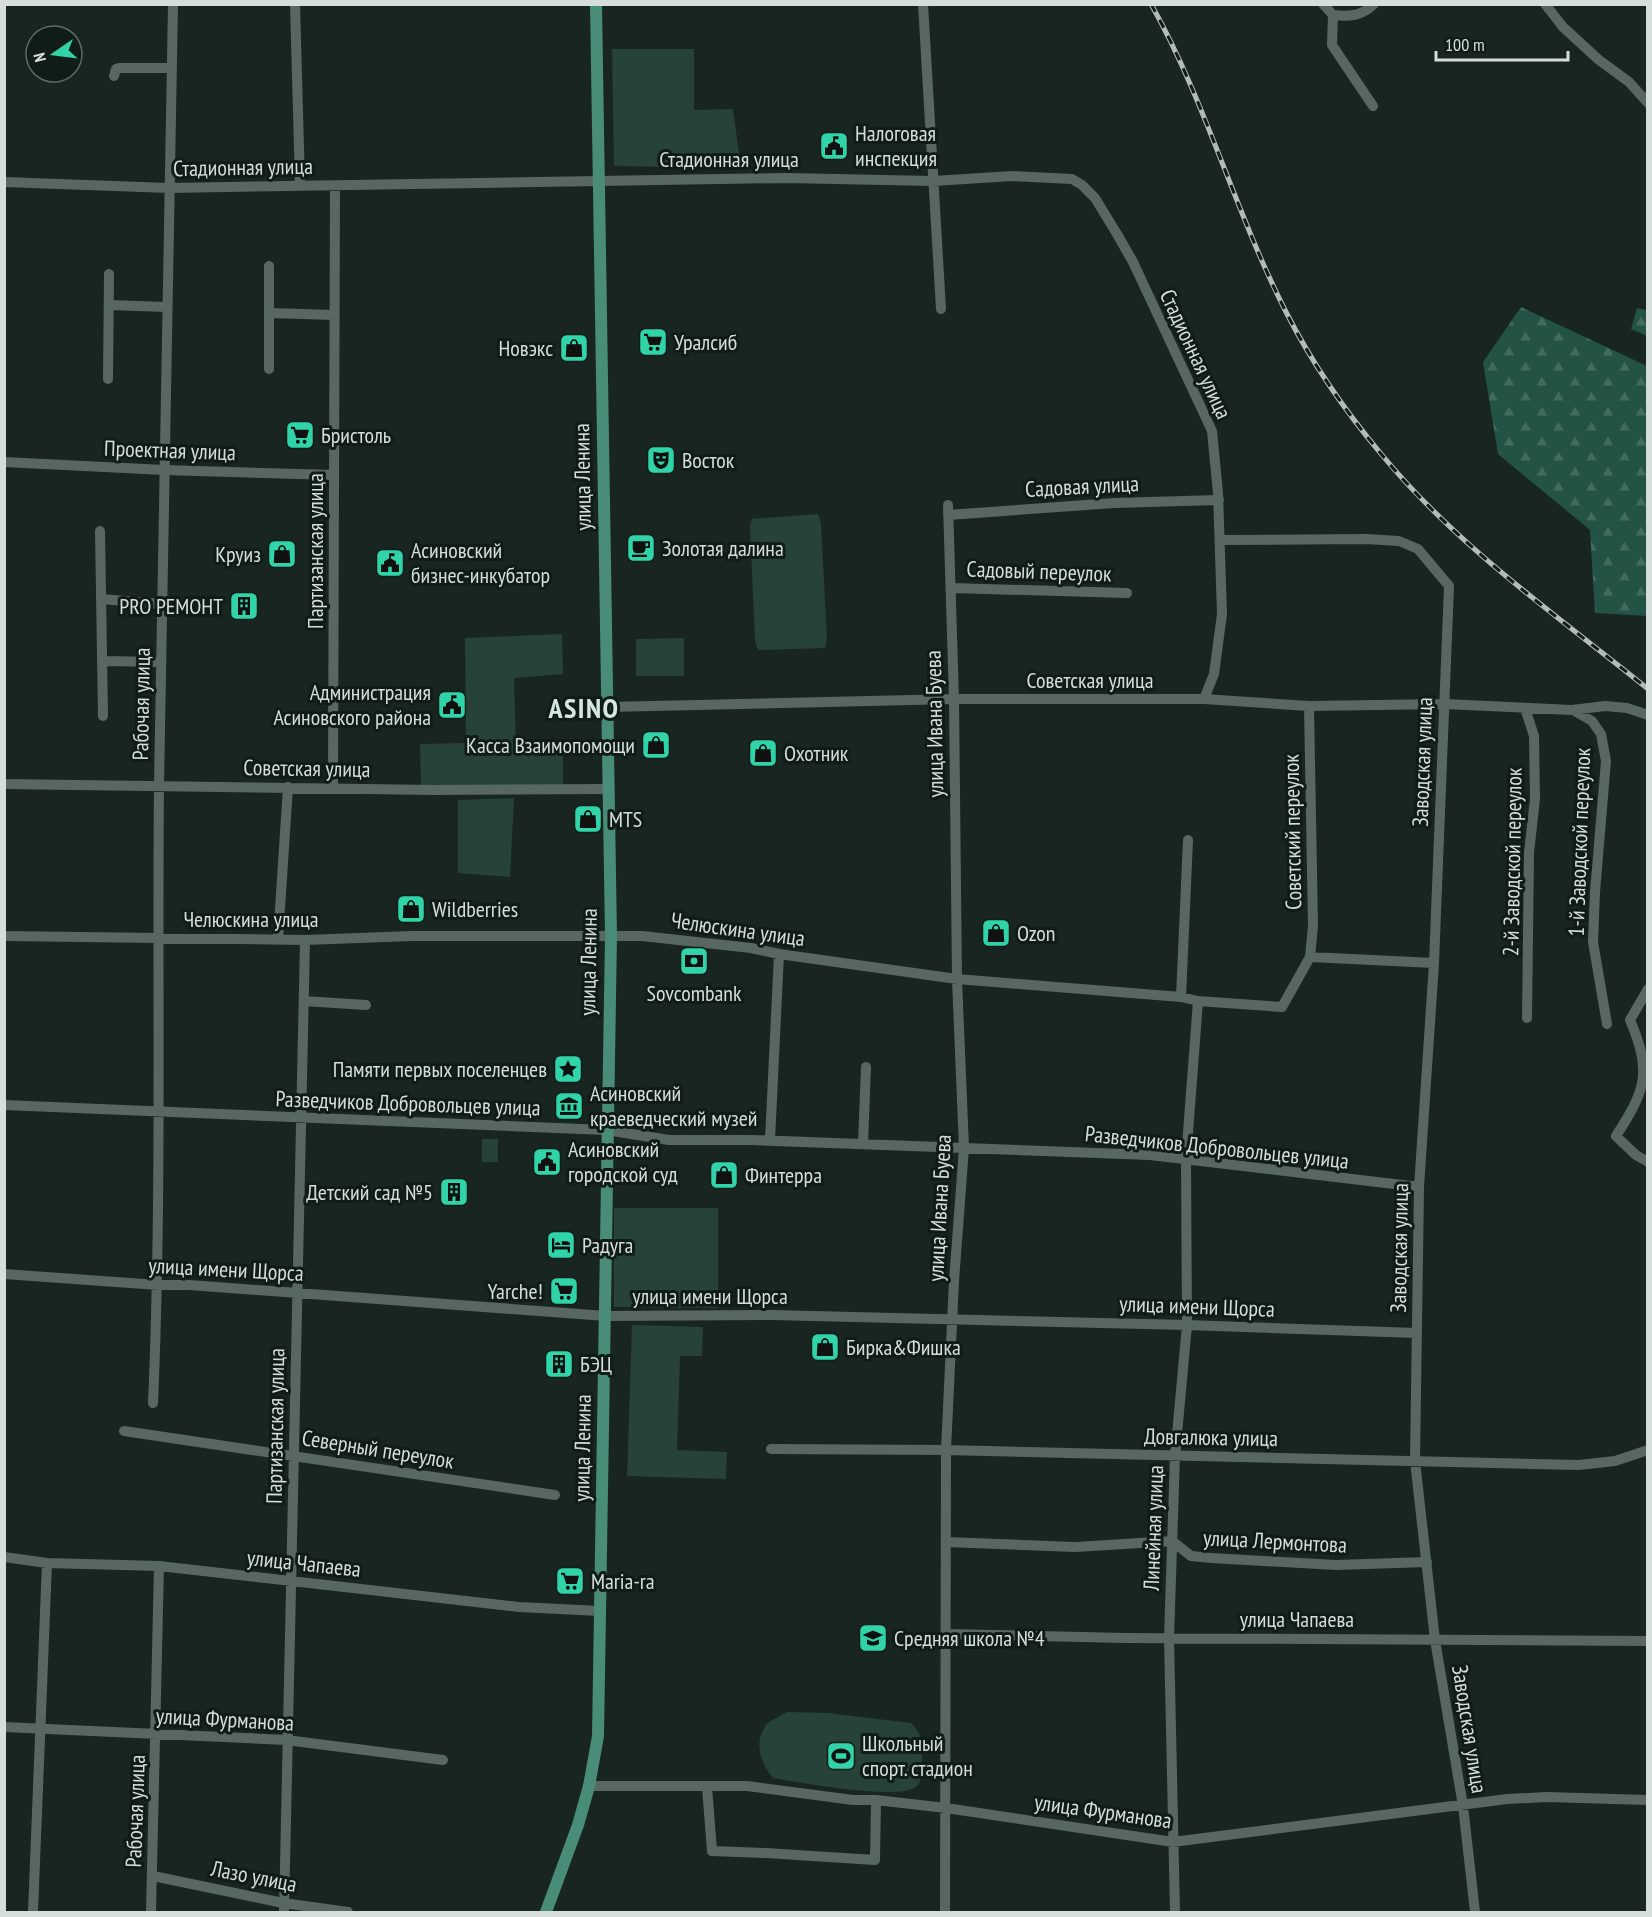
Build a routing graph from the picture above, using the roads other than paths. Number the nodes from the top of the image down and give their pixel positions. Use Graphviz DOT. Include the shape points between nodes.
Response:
graph roads {
  1 [pos="173,4"];
  2 [pos="296,4"];
  3 [pos="596,4"];
  4 [pos="923,4"];
  5 [pos="1323,4"];
  6 [pos="1374,4"];
  7 [pos="1545,4"];
  8 [pos="1333,15"];
  9 [pos="171,68"];
  10 [pos="114,76"];
  11 [pos="1647,103"];
  12 [pos="1373,106"];
  13 [pos="933,181"];
  14 [pos="4,182"];
  15 [pos="598,182"];
  16 [pos="300,184"];
  17 [pos="335,186"];
  18 [pos="169,188"];
  19 [pos="269,266"];
  20 [pos="110,274"];
  21 [pos="109,305"];
  22 [pos="166,307"];
  23 [pos="941,309"];
  24 [pos="270,313"];
  25 [pos="334,315"];
  26 [pos="269,369"];
  27 [pos="108,379"];
  28 [pos="4,462"];
  29 [pos="164,470"];
  30 [pos="334,475"];
  31 [pos="1219,500"];
  32 [pos="948,510"];
  33 [pos="100,531"];
  34 [pos="1220,540"];
  35 [pos="951,588"];
  36 [pos="1127,593"];
  37 [pos="101,600"];
  38 [pos="162,604"];
  39 [pos="102,661"];
  40 [pos="161,662"];
  41 [pos="954,699"];
  42 [pos="1204,699"];
  43 [pos="1444,704"];
  44 [pos="1309,706"];
  45 [pos="607,707"];
  46 [pos="1525,708"];
  47 [pos="1572,710"];
  48 [pos="103,716"];
  49 [pos="1647,716"];
  50 [pos="4,784"];
  51 [pos="159,785"];
  52 [pos="288,787"];
  53 [pos="333,788"];
  54 [pos="608,789"];
  55 [pos="1188,840"];
  56 [pos="4,936"];
  57 [pos="611,936"];
  58 [pos="158,938"];
  59 [pos="278,939"];
  60 [pos="305,940"];
  61 [pos="779,954"];
  62 [pos="1310,957"];
  63 [pos="1434,963"];
  64 [pos="957,979"];
  65 [pos="1647,989"];
  66 [pos="1181,997"];
  67 [pos="304,1001"];
  68 [pos="1198,1001"];
  69 [pos="366,1005"];
  70 [pos="1527,1018"];
  71 [pos="1607,1024"];
  72 [pos="866,1067"];
  73 [pos="1647,1071"];
  74 [pos="4,1106"];
  75 [pos="158,1113"];
  76 [pos="302,1119"];
  77 [pos="606,1130"];
  78 [pos="770,1140"];
  79 [pos="863,1144"];
  80 [pos="964,1148"];
  81 [pos="1186,1160"];
  82 [pos="1647,1162"];
  83 [pos="1419,1187"];
  84 [pos="4,1274"];
  85 [pos="158,1285"];
  86 [pos="296,1293"];
  87 [pos="606,1316"];
  88 [pos="953,1320"];
  89 [pos="1187,1325"];
  90 [pos="1417,1334"];
  91 [pos="153,1403"];
  92 [pos="124,1431"];
  93 [pos="771,1449"];
  94 [pos="946,1450"];
  95 [pos="1647,1450"];
  96 [pos="294,1455"];
  97 [pos="1175,1456"];
  98 [pos="1415,1461"];
  99 [pos="555,1495"];
  100 [pos="1172,1541"];
  101 [pos="946,1542"];
  102 [pos="4,1557"];
  103 [pos="1427,1562"];
  104 [pos="47,1563"];
  105 [pos="159,1566"];
  106 [pos="292,1581"];
  107 [pos="600,1611"];
  108 [pos="946,1634"];
  109 [pos="1169,1638"];
  110 [pos="1435,1640"];
  111 [pos="1647,1641"];
  112 [pos="4,1727"];
  113 [pos="40,1729"];
  114 [pos="157,1734"];
  115 [pos="286,1740"];
  116 [pos="443,1760"];
  117 [pos="589,1786"];
  118 [pos="707,1787"];
  119 [pos="876,1800"];
  120 [pos="1647,1800"];
  121 [pos="1463,1806"];
  122 [pos="946,1808"];
  123 [pos="1173,1842"];
  124 [pos="153,1876"];
  125 [pos="284,1908"];
  126 [pos="33,1912"];
  127 [pos="151,1912"];
  128 [pos="348,1912"];
  129 [pos="546,1912"];
  130 [pos="945,1912"];
  131 [pos="1175,1912"];
  132 [pos="1475,1912"];
  1 -- 9 [label="street, Рабочая улица"];
  2 -- 16 [label="street"];
  3 -- 15 [label="main road, улица Ленина"];
  4 -- 13 [label="street"];
  5 -- 8 [label="street"];
  6 -- 8 [label="street" via="1348,17"];
  7 -- 11 [label="street" via="1563,27 1629,81"];
  8 -- 12 [label="street" via="1332,45"];
  9 -- 10 [label="street" via="119,68"];
  9 -- 18 [label="street, Рабочая улица"];
  13 -- 15 [label="street, Стадионная улица" via="786,178"];
  13 -- 23 [label="street"];
  13 -- 31 [label="street, Стадионная улица" via="1059,177 1072,179 1095,198 1133,262 1212,431"];
  14 -- 18 [label="street, Стадионная улица"];
  15 -- 17 [label="street, Стадионная улица"];
  15 -- 45 [label="main road, улица Ленина"];
  16 -- 17 [label="street, Стадионная улица"];
  16 -- 18 [label="street, Стадионная улица"];
  17 -- 25 [label="street, Партизанская улица"];
  18 -- 22 [label="street, Рабочая улица"];
  19 -- 24 [label="street"];
  20 -- 21 [label="street"];
  21 -- 22 [label="street"];
  21 -- 27 [label="street"];
  22 -- 29 [label="street, Рабочая улица"];
  24 -- 25 [label="street"];
  24 -- 26 [label="street"];
  25 -- 30 [label="street, Партизанская улица"];
  28 -- 29 [label="street, Проектная улица"];
  29 -- 30 [label="street, Проектная улица"];
  29 -- 38 [label="street, Рабочая улица"];
  30 -- 53 [label="street, Партизанская улица"];
  31 -- 32 [label="street, Садовая улица"];
  31 -- 34 [label="street, Стадионная улица"];
  32 -- 35 [label="street, улица Ивана Буева"];
  33 -- 37 [label="street"];
  34 -- 42 [label="street, Стадионная улица" via="1222,614 1214,674"];
  34 -- 43 [label="street, Заводская улица" via="1366,539 1398,541 1418,549 1449,586"];
  35 -- 36 [label="street, Садовый переулок"];
  35 -- 41 [label="street, улица Ивана Буева"];
  37 -- 38 [label="street"];
  37 -- 39 [label="street"];
  38 -- 40 [label="street, Рабочая улица"];
  39 -- 40 [label="street"];
  39 -- 48 [label="street"];
  40 -- 51 [label="street, Рабочая улица"];
  41 -- 42 [label="street, Советская улица"];
  41 -- 45 [label="street, Советская улица"];
  41 -- 64 [label="street, улица Ивана Буева"];
  42 -- 44 [label="street, Советская улица"];
  43 -- 44 [label="street, Советская улица"];
  43 -- 46 [label="street, Советская улица"];
  43 -- 63 [label="street, Заводская улица"];
  44 -- 62 [label="street, Советский переулок" via="1313,926"];
  45 -- 54 [label="main road, улица Ленина"];
  46 -- 47 [label="street, Советская улица"];
  46 -- 70 [label="street, 2-й Заводской переулок" via="1534,736 1535,799 1529,853"];
  47 -- 49 [label="street, Советская улица" via="1605,706 1628,708"];
  47 -- 71 [label="street, 1-й Заводской переулок" via="1592,720 1601,734 1605,761 1593,942"];
  50 -- 51 [label="street, Советская улица"];
  51 -- 52 [label="street, Советская улица"];
  51 -- 58 [label="street, Рабочая улица"];
  52 -- 53 [label="street, Советская улица"];
  52 -- 59 [label="street"];
  53 -- 54 [label="street, Советская улица"];
  54 -- 57 [label="main road, улица Ленина"];
  55 -- 66 [label="street"];
  56 -- 58 [label="street, Челюскина улица"];
  57 -- 60 [label="street, Челюскина улица"];
  57 -- 61 [label="street, Челюскина улица" via="642,936"];
  57 -- 77 [label="main road, улица Ленина"];
  58 -- 59 [label="street, Челюскина улица"];
  58 -- 75 [label="street, Рабочая улица"];
  59 -- 60 [label="street, Челюскина улица"];
  60 -- 67 [label="street, Партизанская улица"];
  61 -- 64 [label="street, Челюскина улица"];
  61 -- 78 [label="street"];
  62 -- 63 [label="street"];
  62 -- 68 [label="street, Челюскина улица" via="1282,1007"];
  63 -- 83 [label="street, Заводская улица"];
  64 -- 66 [label="street, Челюскина улица"];
  64 -- 80 [label="street, улица Ивана Буева"];
  65 -- 73 [label="street" via="1630,1020 1643,1048"];
  66 -- 68 [label="street, Челюскина улица"];
  67 -- 69 [label="street"];
  67 -- 76 [label="street, Партизанская улица"];
  68 -- 81 [label="street, Линейная улица"];
  72 -- 79 [label="street"];
  73 -- 82 [label="street" via="1645,1083 1616,1136"];
  74 -- 75 [label="street, Разведчиков Добровольцев улица"];
  75 -- 76 [label="street, Разведчиков Добровольцев улица"];
  75 -- 85 [label="street, Рабочая улица"];
  76 -- 77 [label="street, Разведчиков Добровольцев улица"];
  76 -- 86 [label="street, Партизанская улица"];
  77 -- 78 [label="street, Разведчиков Добровольцев улица" via="669,1140"];
  77 -- 87 [label="main road, улица Ленина"];
  78 -- 79 [label="street, Разведчиков Добровольцев улица"];
  79 -- 80 [label="street, Разведчиков Добровольцев улица"];
  80 -- 81 [label="street, Разведчиков Добровольцев улица" via="1150,1155"];
  80 -- 88 [label="street, улица Ивана Буева"];
  81 -- 83 [label="street, Разведчиков Добровольцев улица"];
  81 -- 89 [label="street, Линейная улица"];
  83 -- 90 [label="street, Заводская улица"];
  84 -- 85 [label="street, улица имени Щорса"];
  85 -- 86 [label="street, улица имени Щорса"];
  85 -- 91 [label="street, Рабочая улица"];
  86 -- 87 [label="street, улица имени Щорса"];
  86 -- 96 [label="street, Партизанская улица"];
  87 -- 88 [label="street, улица имени Щорса"];
  87 -- 107 [label="main road, улица Ленина"];
  88 -- 89 [label="street, улица имени Щорса"];
  88 -- 94 [label="street, улица Ивана Буева"];
  89 -- 90 [label="street, улица имени Щорса"];
  89 -- 97 [label="street, Линейная улица"];
  90 -- 98 [label="street, Заводская улица"];
  92 -- 96 [label="street, Северный переулок"];
  93 -- 94 [label="street, Довгалюка улица"];
  94 -- 97 [label="street, Довгалюка улица"];
  94 -- 101 [label="street, улица Ивана Буева"];
  95 -- 98 [label="street, Довгалюка улица" via="1615,1461 1579,1465"];
  96 -- 99 [label="street, Северный переулок"];
  96 -- 106 [label="street, Партизанская улица"];
  97 -- 98 [label="street, Довгалюка улица"];
  97 -- 100 [label="street, Линейная улица"];
  98 -- 103 [label="street, Заводская улица"];
  100 -- 101 [label="street, улица Лермонтова" via="1075,1547"];
  100 -- 103 [label="street, улица Лермонтова" via="1191,1556 1212,1558 1336,1565"];
  100 -- 109 [label="street, Линейная улица"];
  101 -- 108 [label="street, улица Ивана Буева"];
  102 -- 104 [label="street, улица Чапаева"];
  103 -- 110 [label="street, Заводская улица"];
  104 -- 105 [label="street, улица Чапаева"];
  104 -- 113 [label="street"];
  105 -- 106 [label="street, улица Чапаева"];
  105 -- 114 [label="street, Рабочая улица"];
  106 -- 107 [label="street, улица Чапаева" via="519,1607"];
  106 -- 115 [label="street, Партизанская улица"];
  107 -- 117 [label="main road, улица Ленина" via="598,1736"];
  108 -- 109 [label="street, улица Чапаева"];
  108 -- 122 [label="street, улица Ивана Буева"];
  109 -- 110 [label="street, улица Чапаева"];
  109 -- 123 [label="street, Линейная улица"];
  110 -- 111 [label="street, улица Чапаева"];
  110 -- 121 [label="street, Заводская улица"];
  112 -- 113 [label="street, улица Фурманова"];
  113 -- 114 [label="street, улица Фурманова"];
  113 -- 126 [label="street"];
  114 -- 115 [label="street, улица Фурманова"];
  114 -- 124 [label="street, Рабочая улица"];
  115 -- 116 [label="street, улица Фурманова"];
  115 -- 125 [label="street, Партизанская улица"];
  117 -- 118 [label="street, улица Фурманова"];
  117 -- 129 [label="main road, улица Ленина"];
  118 -- 119 [label="street, улица Фурманова" via="747,1786"];
  118 -- 119 [label="street" via="712,1851 875,1860"];
  119 -- 122 [label="street, улица Фурманова"];
  120 -- 121 [label="street, улица Фурманова" via="1547,1797"];
  121 -- 123 [label="street, улица Фурманова"];
  121 -- 132 [label="street, Заводская улица"];
  122 -- 123 [label="street, улица Фурманова"];
  122 -- 130 [label="street, улица Ивана Буева"];
  123 -- 131 [label="street, Линейная улица"];
  124 -- 125 [label="street, Лазо улица"];
  124 -- 127 [label="street, Рабочая улица"];
  125 -- 128 [label="street, Лазо улица"];
}
